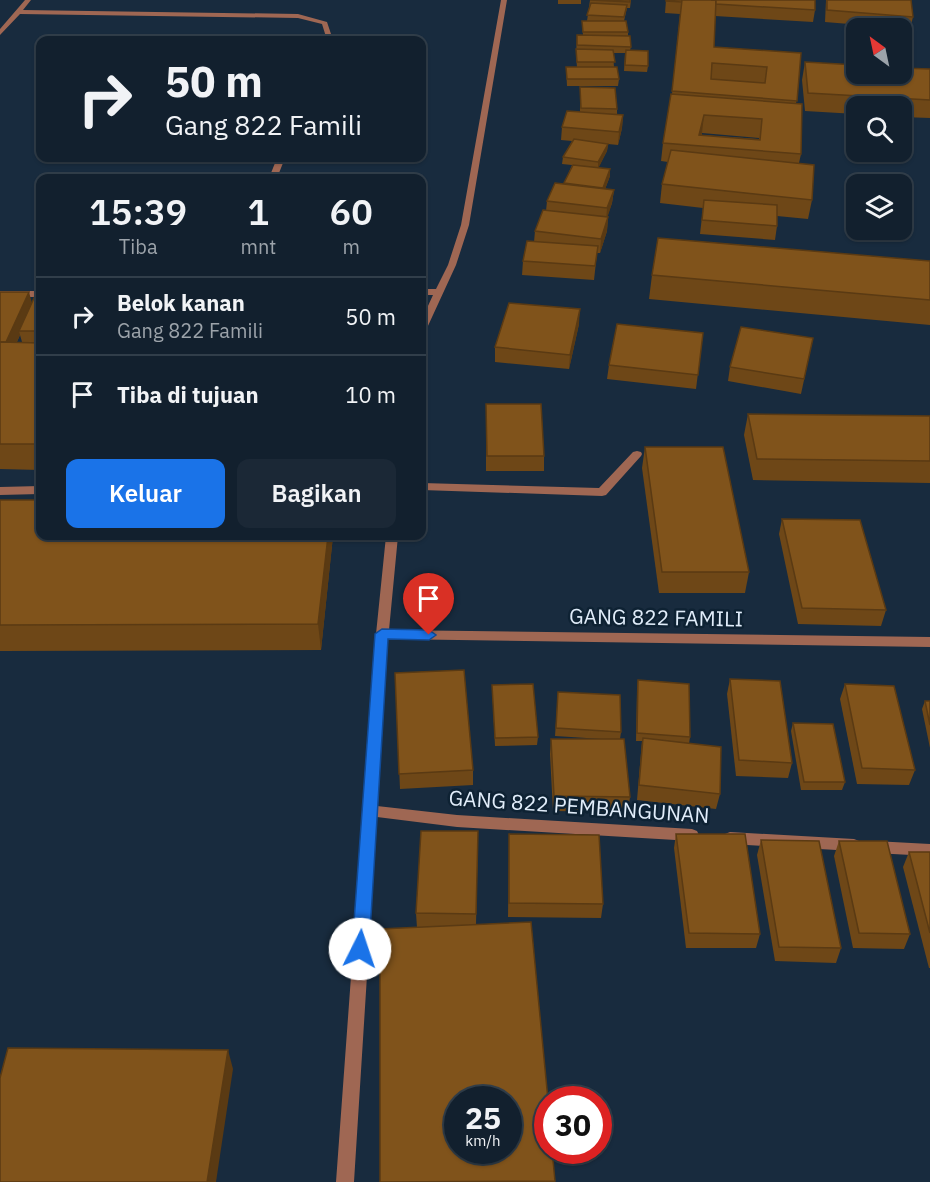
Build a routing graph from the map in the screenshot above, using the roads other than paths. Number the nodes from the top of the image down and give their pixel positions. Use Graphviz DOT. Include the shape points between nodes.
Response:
graph roads {
  1 [pos="28,0"];
  2 [pos="504,0"];
  3 [pos="18,12"];
  4 [pos="0,33"];
  5 [pos="329,36"];
  6 [pos="426,292"];
  7 [pos="439,292"];
  8 [pos="0,294"];
  9 [pos="36,294"];
  10 [pos="426,320"];
  11 [pos="637,453"];
  12 [pos="426,487"];
  13 [pos="36,490"];
  14 [pos="0,491"];
  15 [pos="392,540"];
  16 [pos="382,634"];
  17 [pos="930,642"];
  18 [pos="370,811"];
  19 [pos="930,850"];
  20 [pos="345,1182"];
  1 -- 3 [label="street"];
  2 -- 7 [label="street" via="465,225"];
  3 -- 4 [label="street"];
  3 -- 5 [label="street" via="298,16 325,23"];
  6 -- 7 [label="street"];
  7 -- 10 [label="street"];
  8 -- 9 [label="street"];
  11 -- 12 [label="street" via="602,492"];
  13 -- 14 [label="street"];
  15 -- 16 [label="street"];
  16 -- 17 [label="street, GANG 822 FAMILI"];
  16 -- 18 [label="street"];
  18 -- 19 [label="street, GANG 822 PEMBANGUNAN" via="457,821"];
  18 -- 20 [label="street"];
}
